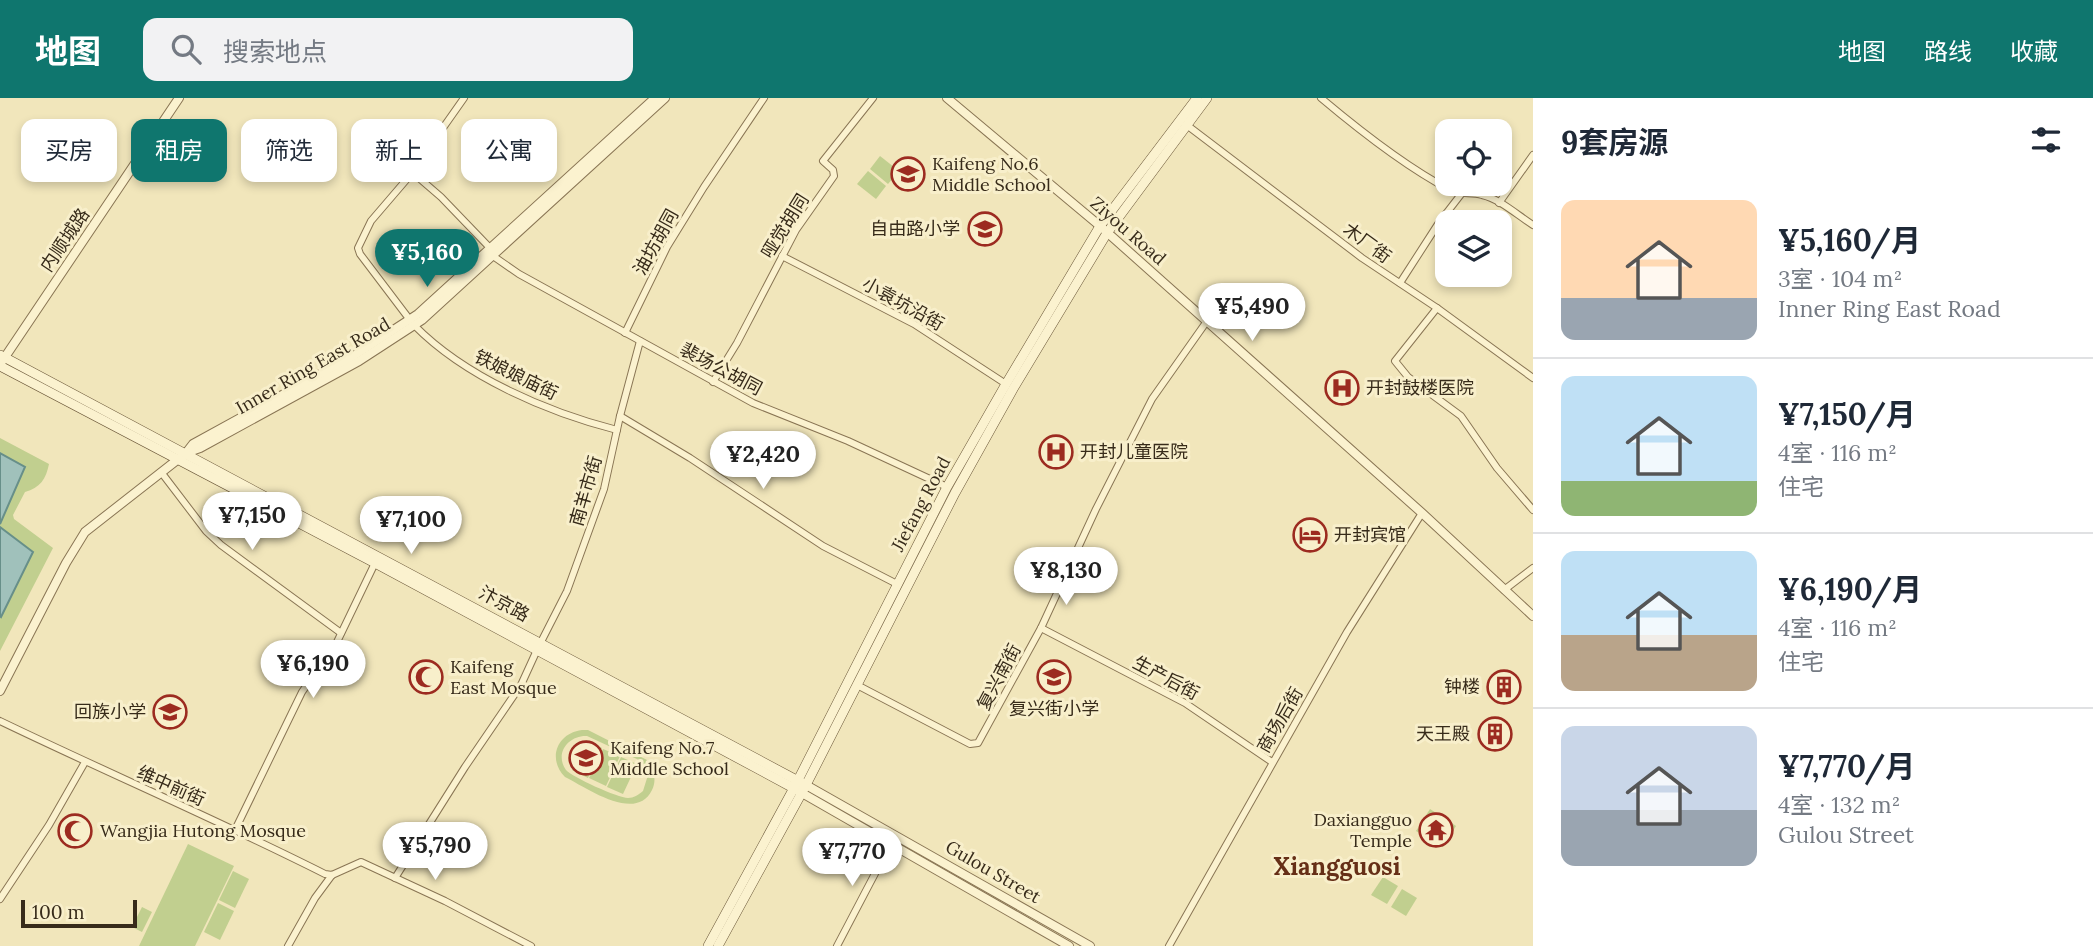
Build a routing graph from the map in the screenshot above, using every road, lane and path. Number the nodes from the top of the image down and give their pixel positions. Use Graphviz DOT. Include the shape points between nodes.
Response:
graph roads {
  1 [pos="179,98"];
  2 [pos="464,98"];
  3 [pos="655,98"];
  4 [pos="665,98"];
  5 [pos="764,98"];
  6 [pos="873,98"];
  7 [pos="947,98"];
  8 [pos="1197,98"];
  9 [pos="1207,98"];
  10 [pos="1321,98"];
  11 [pos="447,122"];
  12 [pos="1188,126"];
  13 [pos="1533,155"];
  14 [pos="1435,181"];
  15 [pos="404,182"];
  16 [pos="424,182"];
  17 [pos="1460,196"];
  18 [pos="1485,196"];
  19 [pos="1499,203"];
  20 [pos="1533,225"];
  21 [pos="1104,230"];
  22 [pos="492,252"];
  23 [pos="782,256"];
  24 [pos="1400,283"];
  25 [pos="1437,307"];
  26 [pos="1207,321"];
  27 [pos="412,322"];
  28 [pos="625,332"];
  29 [pos="640,341"];
  30 [pos="1,361"];
  31 [pos="1533,378"];
  32 [pos="713,382"];
  33 [pos="1006,384"];
  34 [pos="620,416"];
  35 [pos="617,430"];
  36 [pos="182,456"];
  37 [pos="160,472"];
  38 [pos="947,487"];
  39 [pos="1533,510"];
  40 [pos="1422,513"];
  41 [pos="375,563"];
  42 [pos="1533,568"];
  43 [pos="897,584"];
  44 [pos="1504,590"];
  45 [pos="1533,616"];
  46 [pos="1041,628"];
  47 [pos="341,633"];
  48 [pos="539,646"];
  49 [pos="857,685"];
  50 [pos="0,691"];
  51 [pos="0,721"];
  52 [pos="85,762"];
  53 [pos="1272,762"];
  54 [pos="800,787"];
  55 [pos="235,830"];
  56 [pos="891,843"];
  57 [pos="332,875"];
  58 [pos="395,878"];
  59 [pos="0,899"];
  60 [pos="289,944"];
  61 [pos="300,946"];
  62 [pos="531,946"];
  63 [pos="708,946"];
  64 [pos="718,946"];
  65 [pos="837,946"];
  66 [pos="1069,946"];
  67 [pos="1090,946"];
  68 [pos="1169,946"];
  1 -- 30 [label="street, 内顺城路"];
  2 -- 11 [label="street"];
  3 -- 22 [label="street, Inner Ring East Road"];
  4 -- 22 [label="street, Inner Ring East Road"];
  5 -- 28 [label="street, 油坊胡同" via="667,247"];
  6 -- 23 [label="street, 哑觉胡同" via="822,161 835,173"];
  7 -- 21 [label="street, Ziyou Road"];
  8 -- 21 [label="main road, Jiefang Road"];
  9 -- 12 [label="main road, Jiefang Road"];
  10 -- 14 [label="street"];
  12 -- 21 [label="main road, Jiefang Road"];
  12 -- 24 [label="street, 木厂街"];
  13 -- 19 [label="street"];
  15 -- 27 [label="street, 铁娘娘庙街" via="371,221 358,248"];
  16 -- 22 [label="street, 裴场公胡同"];
  17 -- 24 [label="street"];
  18 -- 19 [label="street"];
  19 -- 20 [label="street"];
  21 -- 26 [label="street, Ziyou Road"];
  21 -- 33 [label="main road, Jiefang Road"];
  21 -- 49 [label="main road, Jiefang Road" via="961,481"];
  22 -- 27 [label="street, Inner Ring East Road" via="439,306"];
  22 -- 28 [label="street, 裴场公胡同" via="519,274"];
  23 -- 32 [label="street, 哑觉胡同"];
  23 -- 33 [label="street, 小袁坑沿街" via="914,324"];
  24 -- 25 [label="street, 木厂街"];
  25 -- 31 [label="street, 木厂街"];
  25 -- 39 [label="street" via="1395,361 1408,377 1461,416"];
  26 -- 40 [label="street, Ziyou Road"];
  26 -- 46 [label="street, 复兴南街" via="1152,399"];
  27 -- 35 [label="street, 铁娘娘庙街" via="474,372 558,411"];
  27 -- 36 [label="street, Inner Ring East Road" via="359,361"];
  28 -- 29 [label="street, 裴场公胡同"];
  29 -- 32 [label="street, 裴场公胡同"];
  29 -- 34 [label="street, 南羊市街"];
  30 -- 36 [label="main road, 汴京路"];
  32 -- 38 [label="street, 裴场公胡同"];
  33 -- 38 [label="main road, Jiefang Road"];
  34 -- 35 [label="street, 南羊市街"];
  34 -- 43 [label="street" via="691,457 823,546"];
  35 -- 48 [label="street, 南羊市街" via="604,489 578,564"];
  36 -- 37 [label="street, Inner Ring East Road"];
  36 -- 41 [label="main road, 汴京路"];
  36 -- 48 [label="main road, 汴京路"];
  37 -- 47 [label="street" via="221,545"];
  37 -- 50 [label="street, Inner Ring East Road" via="85,532"];
  38 -- 43 [label="main road, Jiefang Road"];
  40 -- 44 [label="street, Ziyou Road"];
  40 -- 53 [label="street, 商场后街"];
  41 -- 47 [label="street"];
  41 -- 48 [label="main road, 汴京路"];
  42 -- 44 [label="street"];
  43 -- 54 [label="main road, Jiefang Road"];
  44 -- 45 [label="street, Ziyou Road"];
  46 -- 49 [label="street, 复兴南街" via="978,743 970,744"];
  46 -- 53 [label="street, 生产后街" via="1185,703"];
  47 -- 55 [label="street" via="302,692"];
  48 -- 54 [label="main road, 汴京路"];
  48 -- 58 [label="street, 南羊市街" via="521,685"];
  49 -- 54 [label="main road, Jiefang Road"];
  51 -- 52 [label="street, 维中前街"];
  52 -- 55 [label="street, 维中前街"];
  52 -- 59 [label="street"];
  53 -- 68 [label="street, 商场后街"];
  54 -- 56 [label="street, Gulou Street"];
  54 -- 63 [label="main road, Jiefang Road"];
  54 -- 64 [label="main road, Jiefang Road"];
  54 -- 67 [label="street, Gulou Street"];
  55 -- 57 [label="street, 维中前街"];
  56 -- 65 [label="street"];
  56 -- 66 [label="street, Gulou Street"];
  57 -- 58 [label="street" via="361,862"];
  57 -- 60 [label="street"];
  58 -- 62 [label="street"];
  60 -- 61 [label="street"];
}
